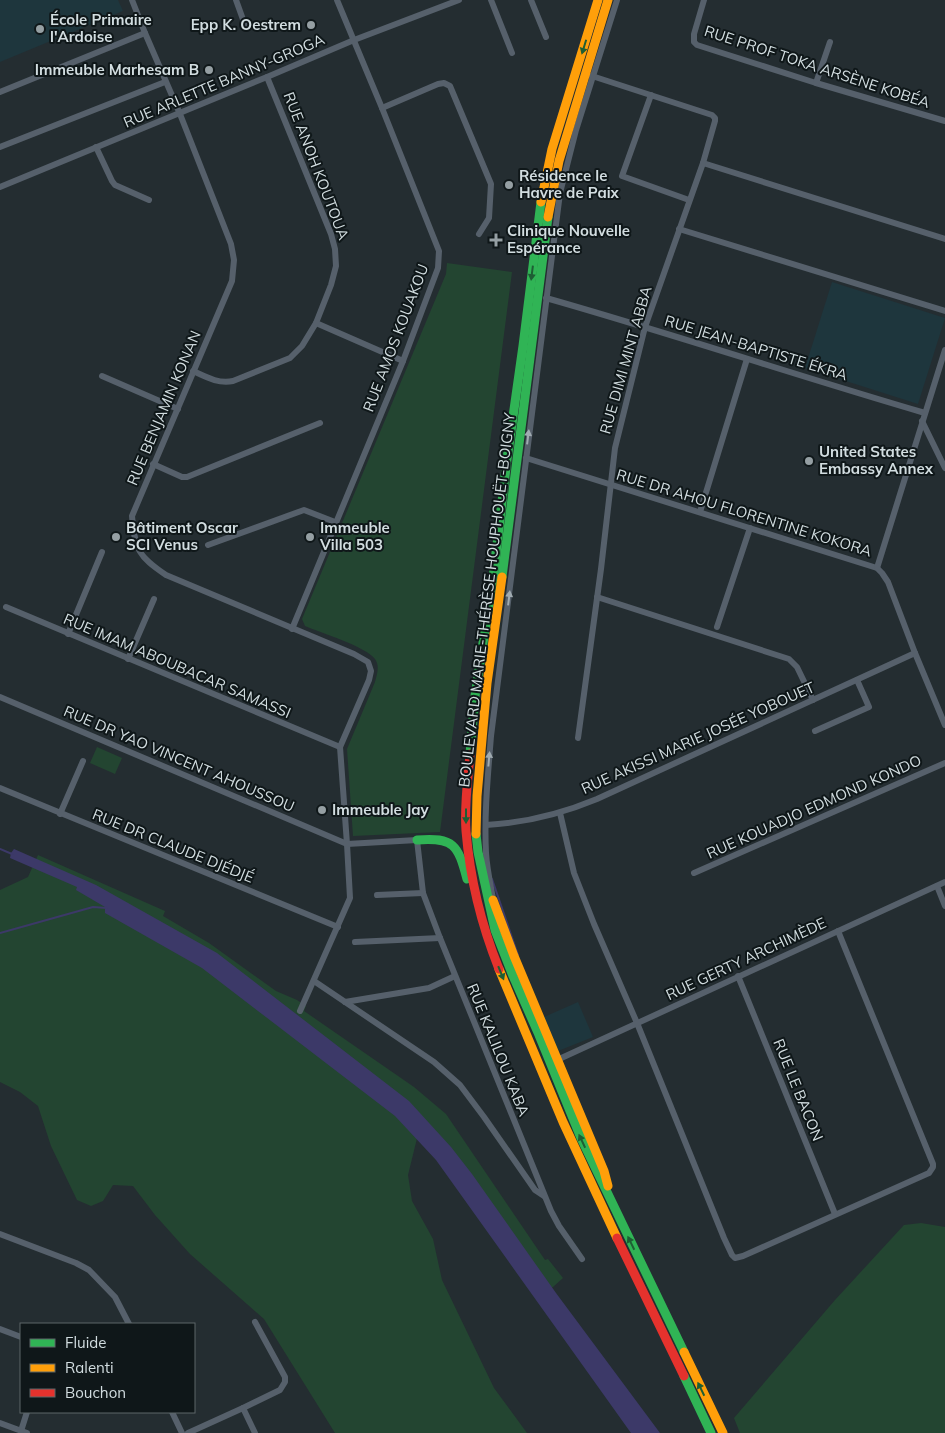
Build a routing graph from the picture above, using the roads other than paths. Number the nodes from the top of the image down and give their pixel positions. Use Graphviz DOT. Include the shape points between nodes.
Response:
graph roads {
  1 [pos="132,0"];
  2 [pos="236,0"];
  3 [pos="337,0"];
  4 [pos="459,0"];
  5 [pos="491,0"];
  6 [pos="532,0"];
  7 [pos="598,0"];
  8 [pos="608,0"];
  9 [pos="617,0"];
  10 [pos="704,0"];
  11 [pos="245,25"];
  12 [pos="145,33"];
  13 [pos="546,38"];
  14 [pos="354,40"];
  15 [pos="830,42"];
  16 [pos="512,53"];
  17 [pos="592,76"];
  18 [pos="267,77"];
  19 [pos="165,82"];
  20 [pos="816,83"];
  21 [pos="0,92"];
  22 [pos="651,95"];
  23 [pos="382,108"];
  24 [pos="180,114"];
  25 [pos="945,121"];
  26 [pos="0,147"];
  27 [pos="96,147"];
  28 [pos="702,163"];
  29 [pos="0,187"];
  30 [pos="148,200"];
  31 [pos="689,200"];
  32 [pos="680,229"];
  33 [pos="479,234"];
  34 [pos="945,239"];
  35 [pos="548,299"];
  36 [pos="945,311"];
  37 [pos="316,323"];
  38 [pos="645,327"];
  39 [pos="945,350"];
  40 [pos="748,359"];
  41 [pos="403,361"];
  42 [pos="193,371"];
  43 [pos="102,376"];
  44 [pos="178,409"];
  45 [pos="925,413"];
  46 [pos="922,421"];
  47 [pos="320,423"];
  48 [pos="526,458"];
  49 [pos="153,464"];
  50 [pos="945,468"];
  51 [pos="610,484"];
  52 [pos="700,512"];
  53 [pos="336,522"];
  54 [pos="750,528"];
  55 [pos="208,545"];
  56 [pos="102,552"];
  57 [pos="877,568"];
  58 [pos="598,597"];
  59 [pos="154,599"];
  60 [pos="6,608"];
  61 [pos="717,627"];
  62 [pos="292,629"];
  63 [pos="68,634"];
  64 [pos="915,653"];
  65 [pos="128,659"];
  66 [pos="857,680"];
  67 [pos="0,697"];
  68 [pos="812,700"];
  69 [pos="945,724"];
  70 [pos="815,731"];
  71 [pos="578,738"];
  72 [pos="340,747"];
  73 [pos="83,761"];
  74 [pos="945,763"];
  75 [pos="0,788"];
  76 [pos="560,812"];
  77 [pos="60,814"];
  78 [pos="486,825"];
  79 [pos="417,840"];
  80 [pos="348,844"];
  81 [pos="694,873"];
  82 [pos="945,882"];
  83 [pos="937,886"];
  84 [pos="423,893"];
  85 [pos="377,895"];
  86 [pos="493,900"];
  87 [pos="945,906"];
  88 [pos="481,920"];
  89 [pos="338,927"];
  90 [pos="495,930"];
  91 [pos="838,931"];
  92 [pos="440,938"];
  93 [pos="355,942"];
  94 [pos="455,976"];
  95 [pos="738,976"];
  96 [pos="314,981"];
  97 [pos="345,1002"];
  98 [pos="300,1012"];
  99 [pos="637,1023"];
  100 [pos="557,1060"];
  101 [pos="544,1196"];
  102 [pos="611,1201"];
  103 [pos="835,1214"];
  104 [pos="0,1234"];
  105 [pos="582,1259"];
  106 [pos="255,1322"];
  107 [pos="128,1323"];
  108 [pos="0,1329"];
  109 [pos="20,1337"];
  110 [pos="243,1408"];
  111 [pos="27,1413"];
  112 [pos="172,1413"];
  113 [pos="0,1423"];
  114 [pos="24,1432"];
  115 [pos="182,1433"];
  116 [pos="188,1433"];
  117 [pos="256,1433"];
  118 [pos="711,1433"];
  119 [pos="722,1433"];
  1 -- 12 [label="street, RUE BENJAMIN KONAN"];
  2 -- 11 [label="street"];
  3 -- 14 [label="street, RUE AMOS KOUAKOU"];
  4 -- 14 [label="street, RUE ARLETTE BANNY-GROGA"];
  5 -- 16 [label="street"];
  6 -- 13 [label="street"];
  7 -- 88 [label="main road, BOULEVARD MARIE-THÉRÈSE HOUPHOUËT-BOIGNY, one-way" via="544,183 475,696 466,830"];
  8 -- 90 [label="main road, BOULEVARD MARIE-THÉRÈSE HOUPHOUËT-BOIGNY" via="552,194 487,684 476,796 476,831 483,881"];
  9 -- 17 [label="street"];
  10 -- 20 [label="street, RUE PROF TOKA ARSÈNE KOBÉA" via="694,34 697,45"];
  12 -- 19 [label="street, RUE BENJAMIN KONAN"];
  12 -- 21 [label="street"];
  14 -- 18 [label="street, RUE ARLETTE BANNY-GROGA"];
  14 -- 23 [label="street, RUE AMOS KOUAKOU"];
  15 -- 20 [label="street"];
  17 -- 22 [label="street, RUE DIMI MINT ABBA"];
  17 -- 35 [label="street" via="560,193"];
  18 -- 24 [label="street, RUE ARLETTE BANNY-GROGA"];
  18 -- 37 [label="street, RUE ANOH KOUTOUA" via="335,249 334,276"];
  19 -- 24 [label="street, RUE BENJAMIN KONAN"];
  19 -- 26 [label="street"];
  20 -- 25 [label="street, RUE PROF TOKA ARSÈNE KOBÉA"];
  22 -- 28 [label="street, RUE DIMI MINT ABBA" via="715,118"];
  22 -- 31 [label="street" via="622,176"];
  23 -- 33 [label="street" via="438,84 450,86 491,184 489,218"];
  23 -- 41 [label="street, RUE AMOS KOUAKOU" via="439,251 438,268"];
  24 -- 27 [label="street, RUE ARLETTE BANNY-GROGA"];
  24 -- 42 [label="street, RUE BENJAMIN KONAN" via="231,244 234,260 232,281"];
  27 -- 29 [label="street, RUE ARLETTE BANNY-GROGA"];
  27 -- 30 [label="street" via="115,185"];
  28 -- 31 [label="street, RUE DIMI MINT ABBA"];
  28 -- 34 [label="street"];
  31 -- 32 [label="street, RUE DIMI MINT ABBA"];
  32 -- 36 [label="street"];
  32 -- 38 [label="street, RUE DIMI MINT ABBA"];
  35 -- 38 [label="street, RUE JEAN-BAPTISTE ÉKRA"];
  48 -- 35 [label="street, one-way"];
  37 -- 41 [label="street"];
  37 -- 42 [label="street, RUE ANOH KOUTOUA" via="290,358 233,381 219,382"];
  38 -- 40 [label="street, RUE JEAN-BAPTISTE ÉKRA"];
  38 -- 51 [label="street, RUE DIMI MINT ABBA" via="614,448"];
  39 -- 45 [label="street"];
  40 -- 45 [label="street, RUE JEAN-BAPTISTE ÉKRA"];
  40 -- 52 [label="street"];
  41 -- 53 [label="street, RUE AMOS KOUAKOU"];
  42 -- 44 [label="street, RUE BENJAMIN KONAN"];
  43 -- 44 [label="street"];
  44 -- 49 [label="street, RUE BENJAMIN KONAN"];
  45 -- 46 [label="street"];
  46 -- 50 [label="street"];
  46 -- 57 [label="street"];
  47 -- 49 [label="street" via="187,477"];
  48 -- 51 [label="street, RUE DR AHOU FLORENTINE KOKORA"];
  78 -- 48 [label="street, one-way" via="491,736"];
  49 -- 62 [label="street, RUE BENJAMIN KONAN" via="132,516 140,554 166,575"];
  51 -- 52 [label="street, RUE DR AHOU FLORENTINE KOKORA"];
  51 -- 58 [label="street, RUE DIMI MINT ABBA"];
  52 -- 54 [label="street, RUE DR AHOU FLORENTINE KOKORA"];
  53 -- 55 [label="street" via="304,510"];
  53 -- 62 [label="street, RUE AMOS KOUAKOU"];
  54 -- 57 [label="street, RUE DR AHOU FLORENTINE KOKORA"];
  54 -- 61 [label="street"];
  56 -- 63 [label="street"];
  57 -- 64 [label="street, RUE DR AHOU FLORENTINE KOKORA" via="888,582"];
  58 -- 68 [label="street" via="790,659"];
  58 -- 71 [label="street, RUE DIMI MINT ABBA"];
  59 -- 65 [label="street"];
  60 -- 63 [label="street, RUE IMAM ABOUBACAR SAMASSI"];
  62 -- 72 [label="street, RUE BENJAMIN KONAN" via="364,658 370,665 369,680"];
  63 -- 65 [label="street, RUE IMAM ABOUBACAR SAMASSI"];
  64 -- 66 [label="street, RUE AKISSI MARIE JOSÉE YOBOUET"];
  64 -- 69 [label="street, RUE DR AHOU FLORENTINE KOKORA"];
  65 -- 72 [label="street, RUE IMAM ABOUBACAR SAMASSI"];
  66 -- 68 [label="street, RUE AKISSI MARIE JOSÉE YOBOUET"];
  66 -- 70 [label="street" via="869,707"];
  67 -- 80 [label="street, RUE DR YAO VINCENT AHOUSSOU"];
  68 -- 76 [label="street, RUE AKISSI MARIE JOSÉE YOBOUET" via="597,799"];
  72 -- 80 [label="street"];
  73 -- 77 [label="street"];
  74 -- 81 [label="street, RUE KOUADJO EDMOND KONDO"];
  75 -- 77 [label="street, RUE DR CLAUDE DJÉDJÉ"];
  76 -- 78 [label="street, RUE AKISSI MARIE JOSÉE YOBOUET" via="513,823"];
  76 -- 99 [label="street" via="574,873"];
  77 -- 89 [label="street, RUE DR CLAUDE DJÉDJÉ"];
  78 -- 86 [label="street" via="486,854"];
  79 -- 80 [label="street"];
  79 -- 84 [label="street, RUE KALILOU KABA"];
  79 -- 88 [label="main road" via="439,839 457,848 474,907"];
  80 -- 89 [label="street" via="350,898"];
  82 -- 83 [label="street, RUE GERTY ARCHIMÈDE"];
  83 -- 87 [label="street"];
  83 -- 91 [label="street, RUE GERTY ARCHIMÈDE"];
  84 -- 85 [label="street"];
  84 -- 92 [label="street, RUE KALILOU KABA"];
  86 -- 90 [label="street"];
  86 -- 100 [label="main road"];
  88 -- 118 [label="main road, BOULEVARD MARIE-THÉRÈSE HOUPHOUËT-BOIGNY, one-way" via="563,1122"];
  89 -- 96 [label="street"];
  102 -- 90 [label="main road, BOULEVARD MARIE-THÉRÈSE HOUPHOUËT-BOIGNY, one-way" via="581,1138"];
  91 -- 95 [label="street, RUE GERTY ARCHIMÈDE"];
  91 -- 103 [label="street" via="933,1167 929,1173"];
  92 -- 93 [label="street"];
  92 -- 94 [label="street, RUE KALILOU KABA"];
  94 -- 97 [label="street" via="429,988"];
  94 -- 101 [label="street, RUE KALILOU KABA"];
  95 -- 99 [label="street, RUE GERTY ARCHIMÈDE"];
  95 -- 103 [label="street, RUE LE BACON"];
  96 -- 97 [label="street"];
  96 -- 98 [label="street"];
  97 -- 101 [label="street" via="434,1062 460,1086 535,1190"];
  99 -- 100 [label="street, RUE GERTY ARCHIMÈDE"];
  99 -- 103 [label="street" via="735,1258"];
  100 -- 102 [label="main road" via="604,1171"];
  101 -- 105 [label="street, RUE KALILOU KABA" via="559,1226"];
  119 -- 102 [label="main road, BOULEVARD MARIE-THÉRÈSE HOUPHOUËT-BOIGNY, one-way"];
  104 -- 107 [label="street" via="89,1270 115,1297"];
  106 -- 110 [label="street" via="285,1382 280,1390"];
  108 -- 109 [label="street"];
  110 -- 116 [label="street"];
  110 -- 117 [label="street"];
  111 -- 114 [label="street"];
  112 -- 115 [label="street"];
  113 -- 114 [label="street"];
}
